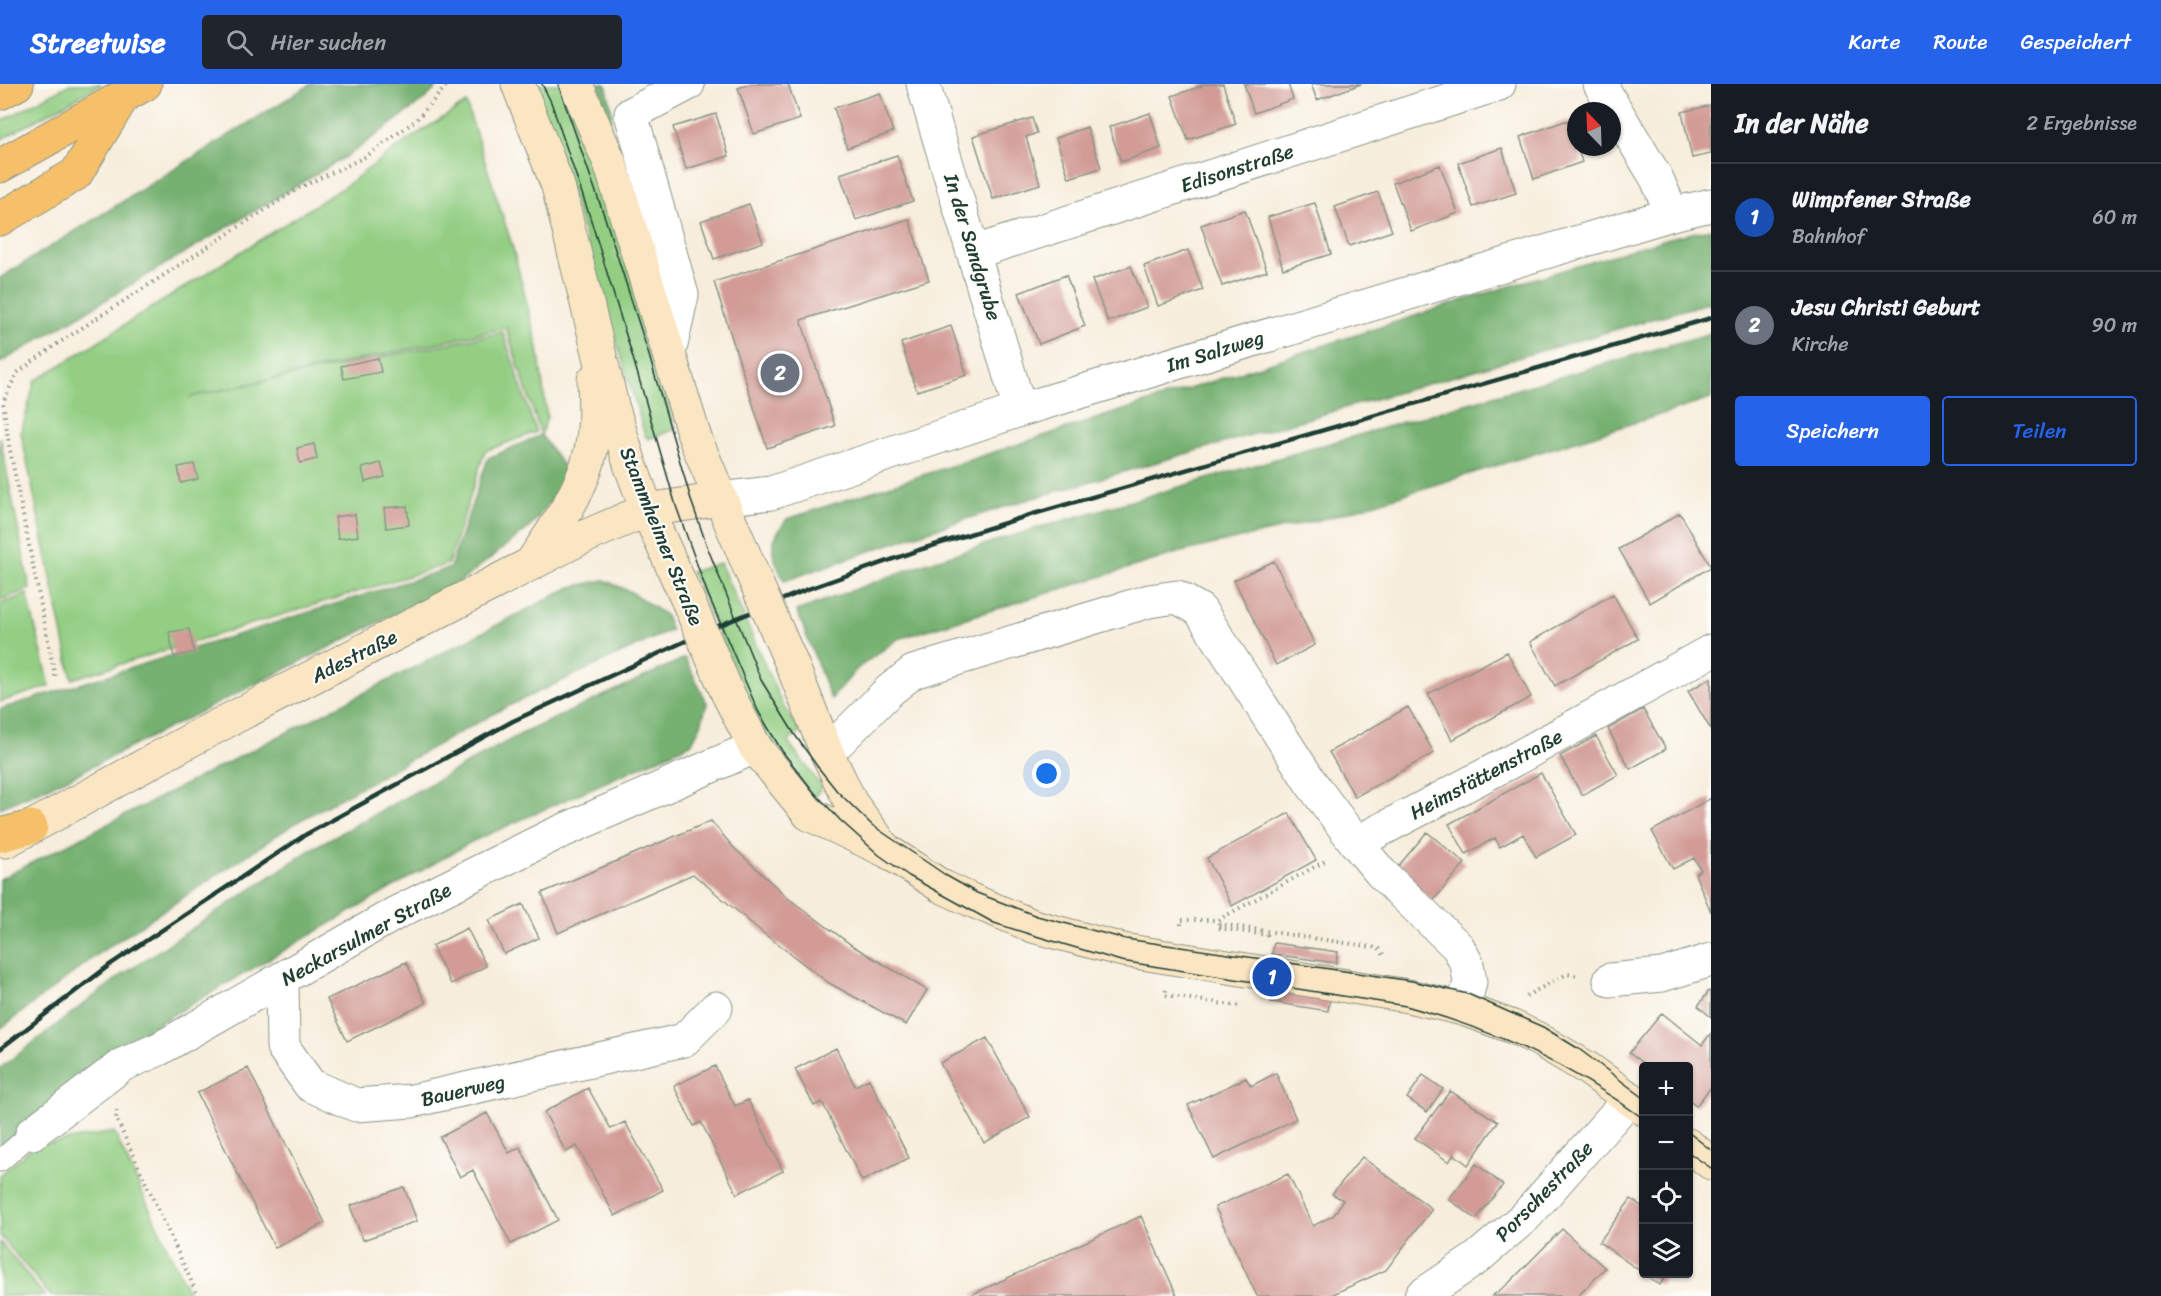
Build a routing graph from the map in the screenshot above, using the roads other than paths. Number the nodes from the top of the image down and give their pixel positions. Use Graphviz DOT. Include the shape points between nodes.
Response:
graph roads {
  1 [pos="17,84"];
  2 [pos="518,84"];
  3 [pos="576,84"];
  4 [pos="688,84"];
  5 [pos="924,84"];
  6 [pos="1499,84"];
  7 [pos="1600,84"];
  8 [pos="133,91"];
  9 [pos="0,93"];
  10 [pos="0,166"];
  11 [pos="1711,205"];
  12 [pos="1672,214"];
  13 [pos="0,219"];
  14 [pos="975,252"];
  15 [pos="593,326"];
  16 [pos="669,354"];
  17 [pos="1020,410"];
  18 [pos="721,499"];
  19 [pos="647,510"];
  20 [pos="531,563"];
  21 [pos="1711,651"];
  22 [pos="755,747"];
  23 [pos="827,753"];
  24 [pos="31,826"];
  25 [pos="0,835"];
  26 [pos="1356,843"];
  27 [pos="0,844"];
  28 [pos="887,851"];
  29 [pos="1711,960"];
  30 [pos="282,980"];
  31 [pos="1610,980"];
  32 [pos="716,1008"];
  33 [pos="1463,1008"];
  34 [pos="1637,1103"];
  35 [pos="32,1133"];
  36 [pos="1693,1148"];
  37 [pos="0,1161"];
  38 [pos="1711,1163"];
  39 [pos="1421,1296"];
  1 -- 9 [label="highway"];
  2 -- 15 [label="main road, Stammheimer Straße" via="558,186"];
  3 -- 16 [label="main road, Stammheimer Straße" via="610,164"];
  4 -- 16 [label="street" via="631,114 682,295"];
  5 -- 14 [label="street, In der Sandgrube"];
  6 -- 14 [label="street, Edisonstraße"];
  7 -- 12 [label="street" via="1657,179"];
  8 -- 10 [label="highway"];
  8 -- 13 [label="highway" via="76,174"];
  11 -- 12 [label="street, Im Salzweg"];
  12 -- 17 [label="street, Im Salzweg"];
  14 -- 17 [label="street, In der Sandgrube"];
  15 -- 19 [label="main road, Stammheimer Straße" via="612,405"];
  15 -- 20 [label="main road" via="595,418 591,451 564,513"];
  16 -- 18 [label="main road, Stammheimer Straße" via="695,438"];
  17 -- 18 [label="street, Im Salzweg" via="771,493"];
  18 -- 19 [label="main road, Adestraße"];
  18 -- 23 [label="main road, Stammheimer Straße, bridge"];
  19 -- 20 [label="main road, Adestraße"];
  19 -- 22 [label="main road, Stammheimer Straße, bridge"];
  20 -- 24 [label="main road, Adestraße"];
  21 -- 26 [label="street, Heimstättenstraße"];
  22 -- 28 [label="main road, Stammheimer Straße" via="809,814"];
  22 -- 30 [label="street, Neckarsulmer Straße" via="551,836 396,914"];
  23 -- 26 [label="street" via="913,672 1149,601 1177,597 1200,610 1311,783"];
  23 -- 28 [label="main road, Stammheimer Straße" via="851,804"];
  24 -- 25 [label="highway"];
  24 -- 27 [label="main road, Adestraße"];
  26 -- 33 [label="street" via="1381,873 1458,947 1470,982"];
  28 -- 33 [label="main road, Stammheimer Straße" via="942,886 1033,926 1123,950"];
  29 -- 31 [label="street" via="1662,975"];
  30 -- 32 [label="street, Bauerweg" via="283,1047 310,1084 356,1105 412,1101 684,1040"];
  30 -- 35 [label="street, Neckarsulmer Straße" via="122,1065"];
  33 -- 34 [label="main road, Stammheimer Straße" via="1538,1039"];
  34 -- 39 [label="street, Porschestraße" via="1526,1216 1477,1258"];
  35 -- 37 [label="lane, Neckarsulmer Straße"];
  36 -- 38 [label="main road"];
}
